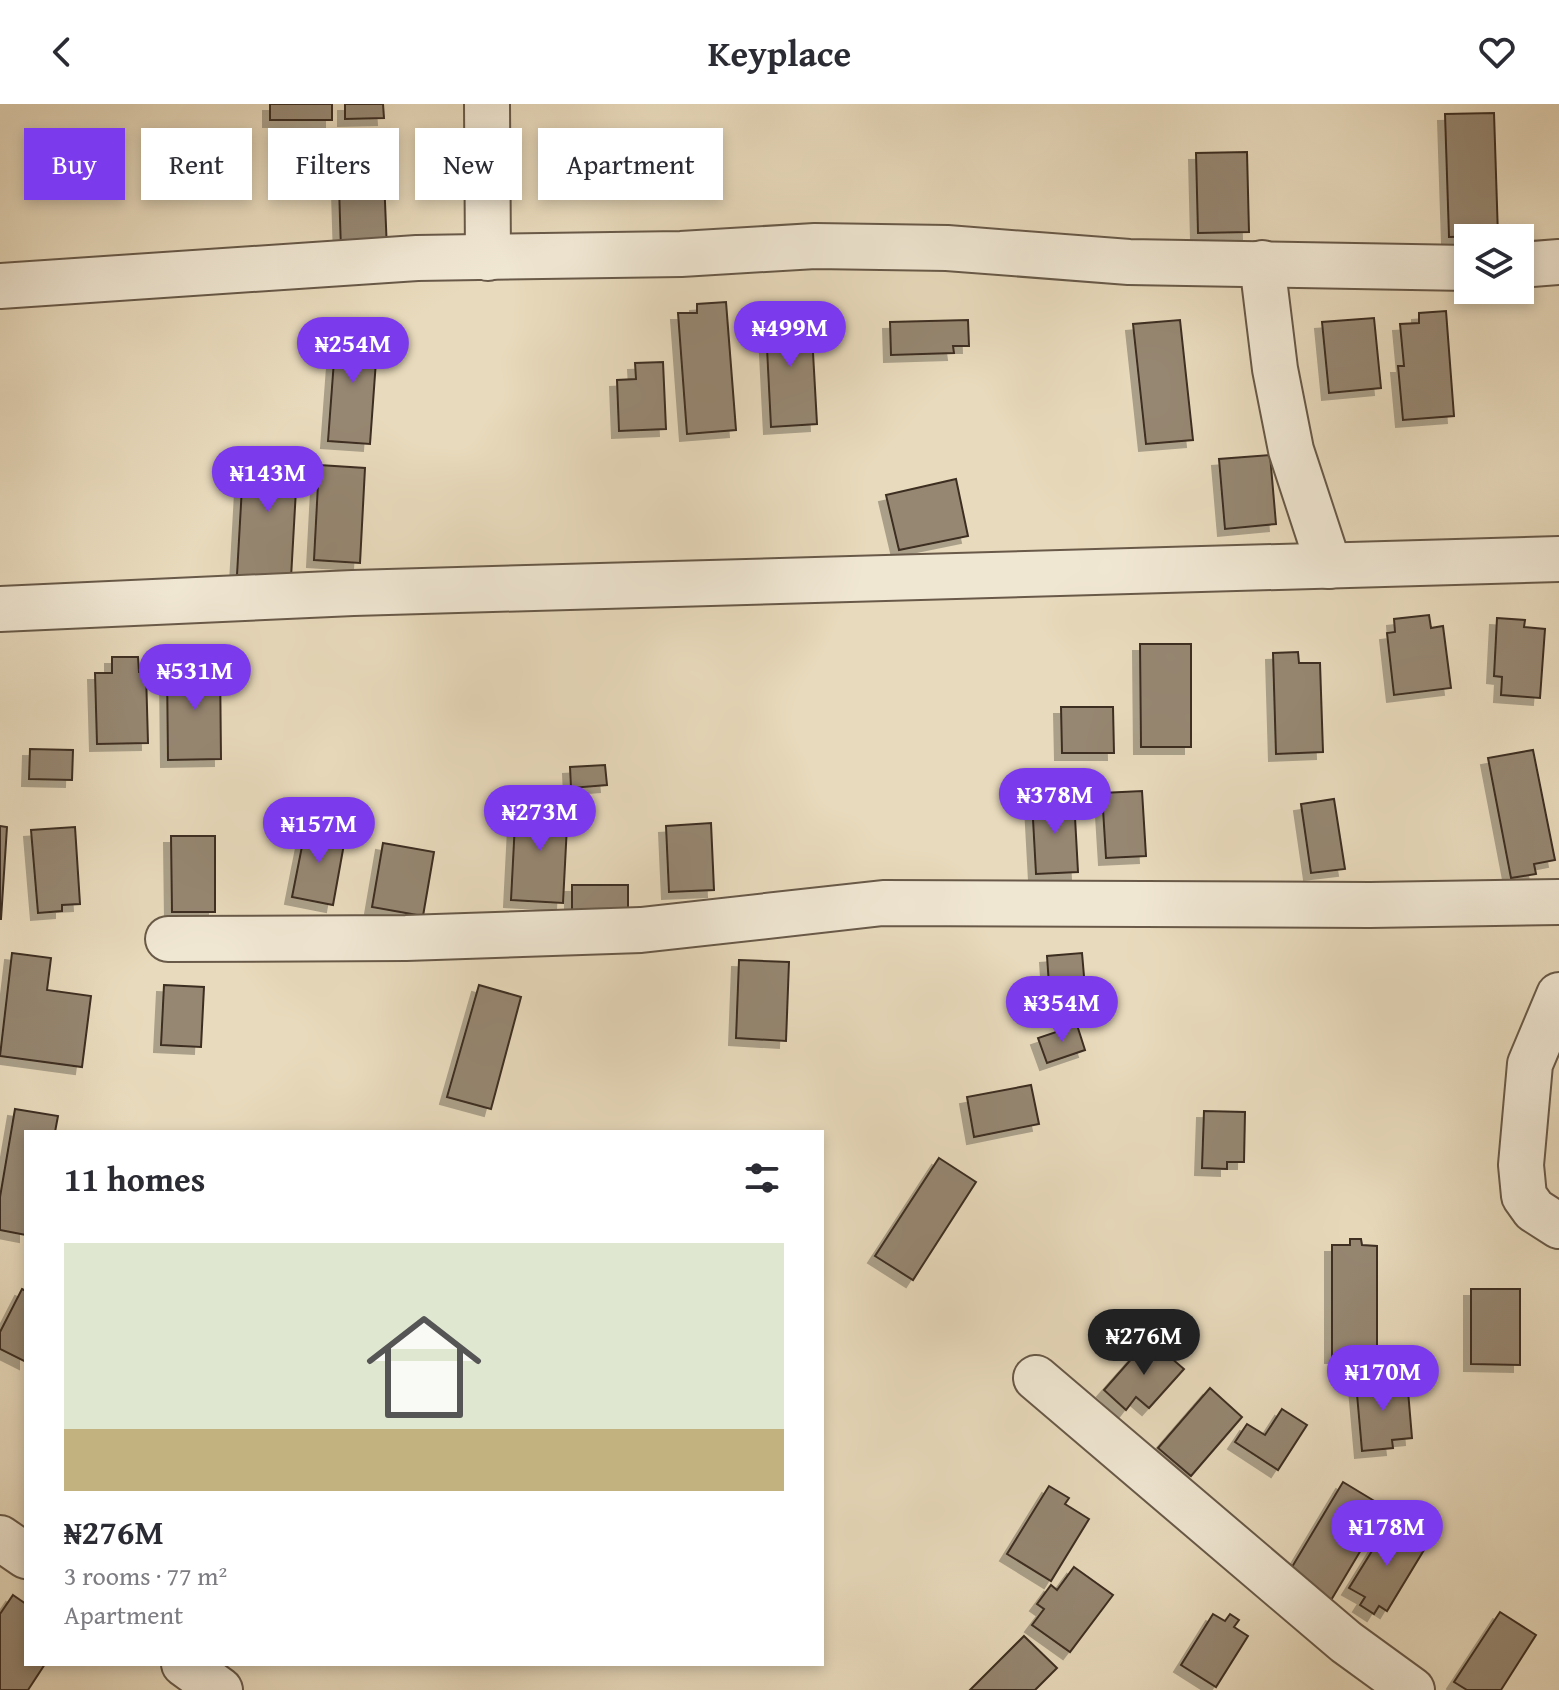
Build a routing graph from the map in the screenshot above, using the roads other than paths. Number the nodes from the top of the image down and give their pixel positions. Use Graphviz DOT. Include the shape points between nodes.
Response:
graph roads {
  1 [pos="487,104"];
  2 [pos="488,258"];
  3 [pos="1559,262"];
  4 [pos="1262,263"];
  5 [pos="1534,264"];
  6 [pos="1454,268"];
  7 [pos="0,286"];
  8 [pos="1559,559"];
  9 [pos="1329,566"];
  10 [pos="0,609"];
  11 [pos="1559,902"];
  12 [pos="168,939"];
  13 [pos="1559,995"];
  14 [pos="1559,1226"];
  15 [pos="1036,1378"];
  16 [pos="0,1538"];
  17 [pos="24,1555"];
  18 [pos="187,1666"];
  19 [pos="220,1690"];
  20 [pos="1412,1690"];
  1 -- 2 [label="street"];
  2 -- 4 [label="street" via="815,246 947,248 1129,262"];
  2 -- 7 [label="street" via="417,258"];
  3 -- 5 [label="street"];
  4 -- 6 [label="street"];
  4 -- 9 [label="street" via="1291,450"];
  8 -- 9 [label="street"];
  9 -- 10 [label="street" via="353,593"];
  11 -- 12 [label="street" via="883,903 641,930"];
  13 -- 14 [label="street" via="1530,1064 1521,1165 1524,1196 1534,1210"];
  15 -- 20 [label="street" via="1346,1642"];
  16 -- 17 [label="street"];
  18 -- 19 [label="street"];
}
